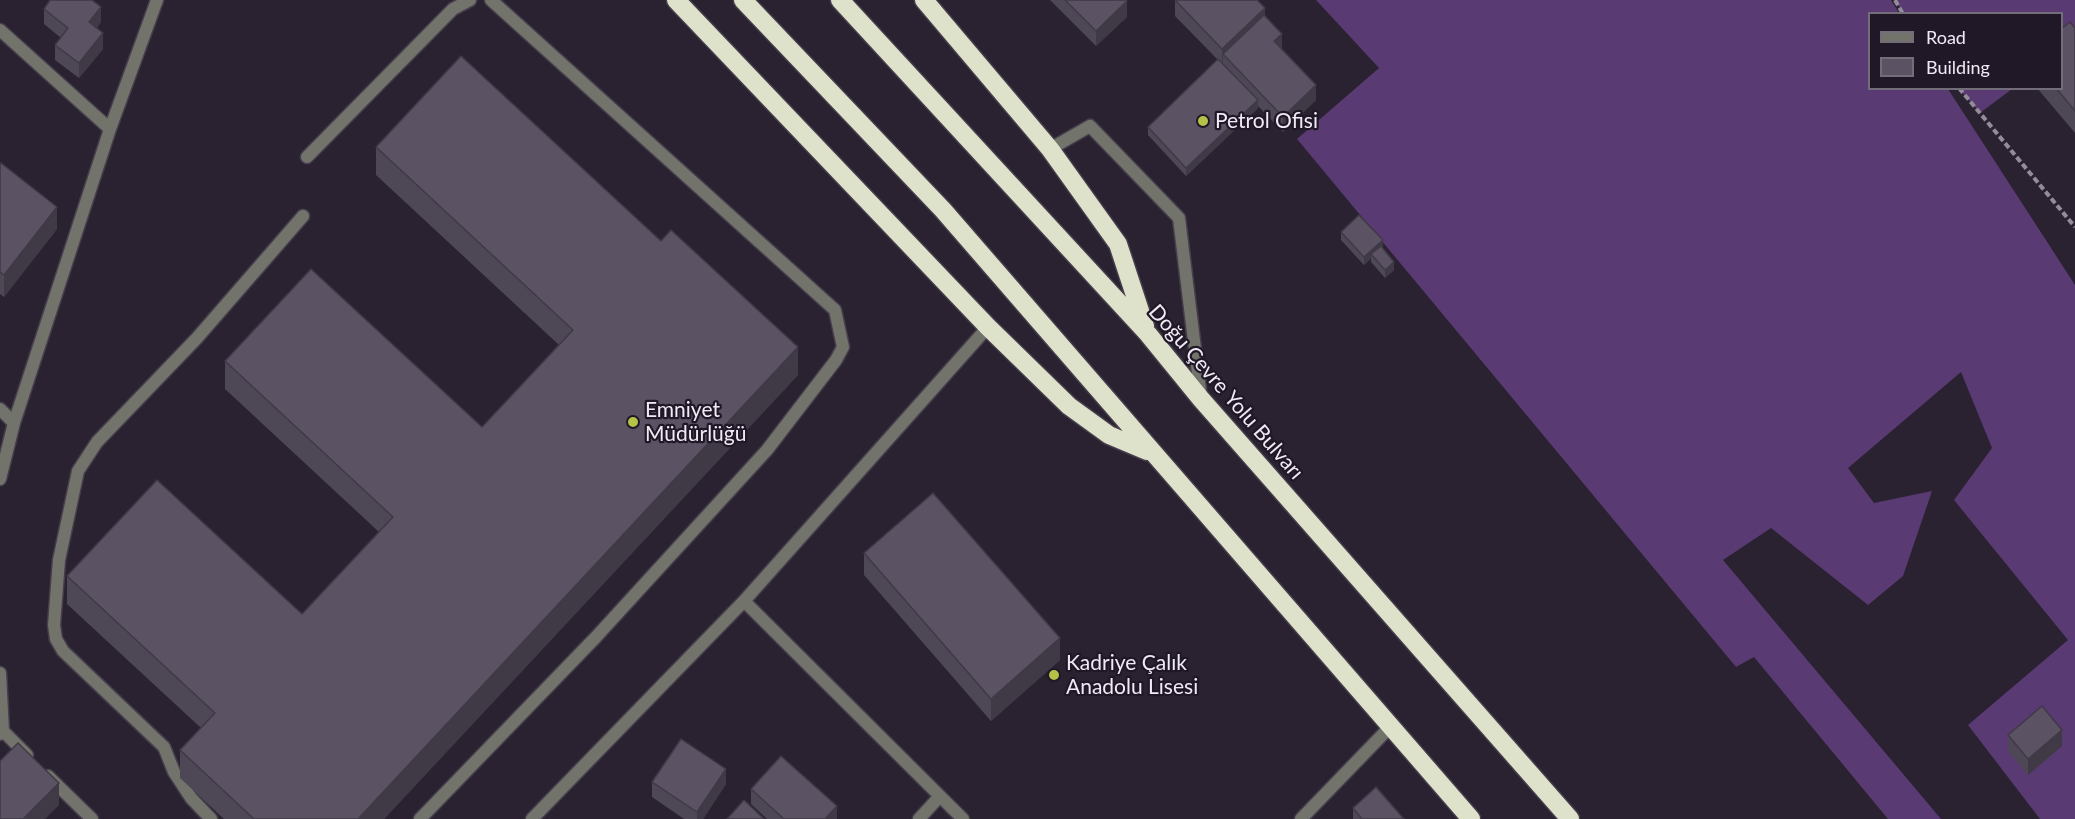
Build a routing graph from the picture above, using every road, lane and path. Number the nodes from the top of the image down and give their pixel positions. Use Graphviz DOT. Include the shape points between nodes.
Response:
graph roads {
  1 [pos="157,0"];
  2 [pos="470,0"];
  3 [pos="490,0"];
  4 [pos="676,0"];
  5 [pos="743,0"];
  6 [pos="840,0"];
  7 [pos="924,0"];
  8 [pos="0,30"];
  9 [pos="1961,90"];
  10 [pos="110,129"];
  11 [pos="1050,149"];
  12 [pos="307,157"];
  13 [pos="303,216"];
  14 [pos="2075,227"];
  15 [pos="988,327"];
  16 [pos="1148,334"];
  17 [pos="1201,399"];
  18 [pos="0,409"];
  19 [pos="14,423"];
  20 [pos="1152,453"];
  21 [pos="0,479"];
  22 [pos="744,601"];
  23 [pos="0,673"];
  24 [pos="1390,728"];
  25 [pos="1,733"];
  26 [pos="940,796"];
  27 [pos="92,819"];
  28 [pos="211,819"];
  29 [pos="420,819"];
  30 [pos="532,819"];
  31 [pos="919,819"];
  32 [pos="963,819"];
  33 [pos="1301,819"];
  34 [pos="1471,819"];
  35 [pos="1570,819"];
  1 -- 10 [label="street"];
  2 -- 12 [label="street" via="453,9"];
  3 -- 29 [label="street" via="835,310 843,346 767,450 596,637"];
  4 -- 15 [label="highway"];
  5 -- 20 [label="highway" via="943,210"];
  6 -- 16 [label="highway, Doğu Çevre Yolu Bulvarı"];
  7 -- 11 [label="highway"];
  8 -- 10 [label="street"];
  9 -- 14 [label="path"];
  10 -- 19 [label="street"];
  11 -- 16 [label="highway" via="1118,244"];
  11 -- 17 [label="street" via="1090,126 1179,218"];
  13 -- 28 [label="street" via="197,338 97,442 78,471 59,560 54,625 63,651 164,747 174,772"];
  15 -- 20 [label="highway" via="1069,406 1109,435"];
  15 -- 22 [label="street"];
  16 -- 17 [label="highway, Doğu Çevre Yolu Bulvarı"];
  17 -- 35 [label="highway, Doğu Çevre Yolu Bulvarı"];
  18 -- 19 [label="street"];
  19 -- 21 [label="street"];
  20 -- 24 [label="highway"];
  22 -- 26 [label="street"];
  22 -- 30 [label="street"];
  23 -- 25 [label="street"];
  24 -- 33 [label="street"];
  24 -- 34 [label="highway"];
  25 -- 27 [label="street"];
  26 -- 31 [label="street"];
  26 -- 32 [label="street"];
}
